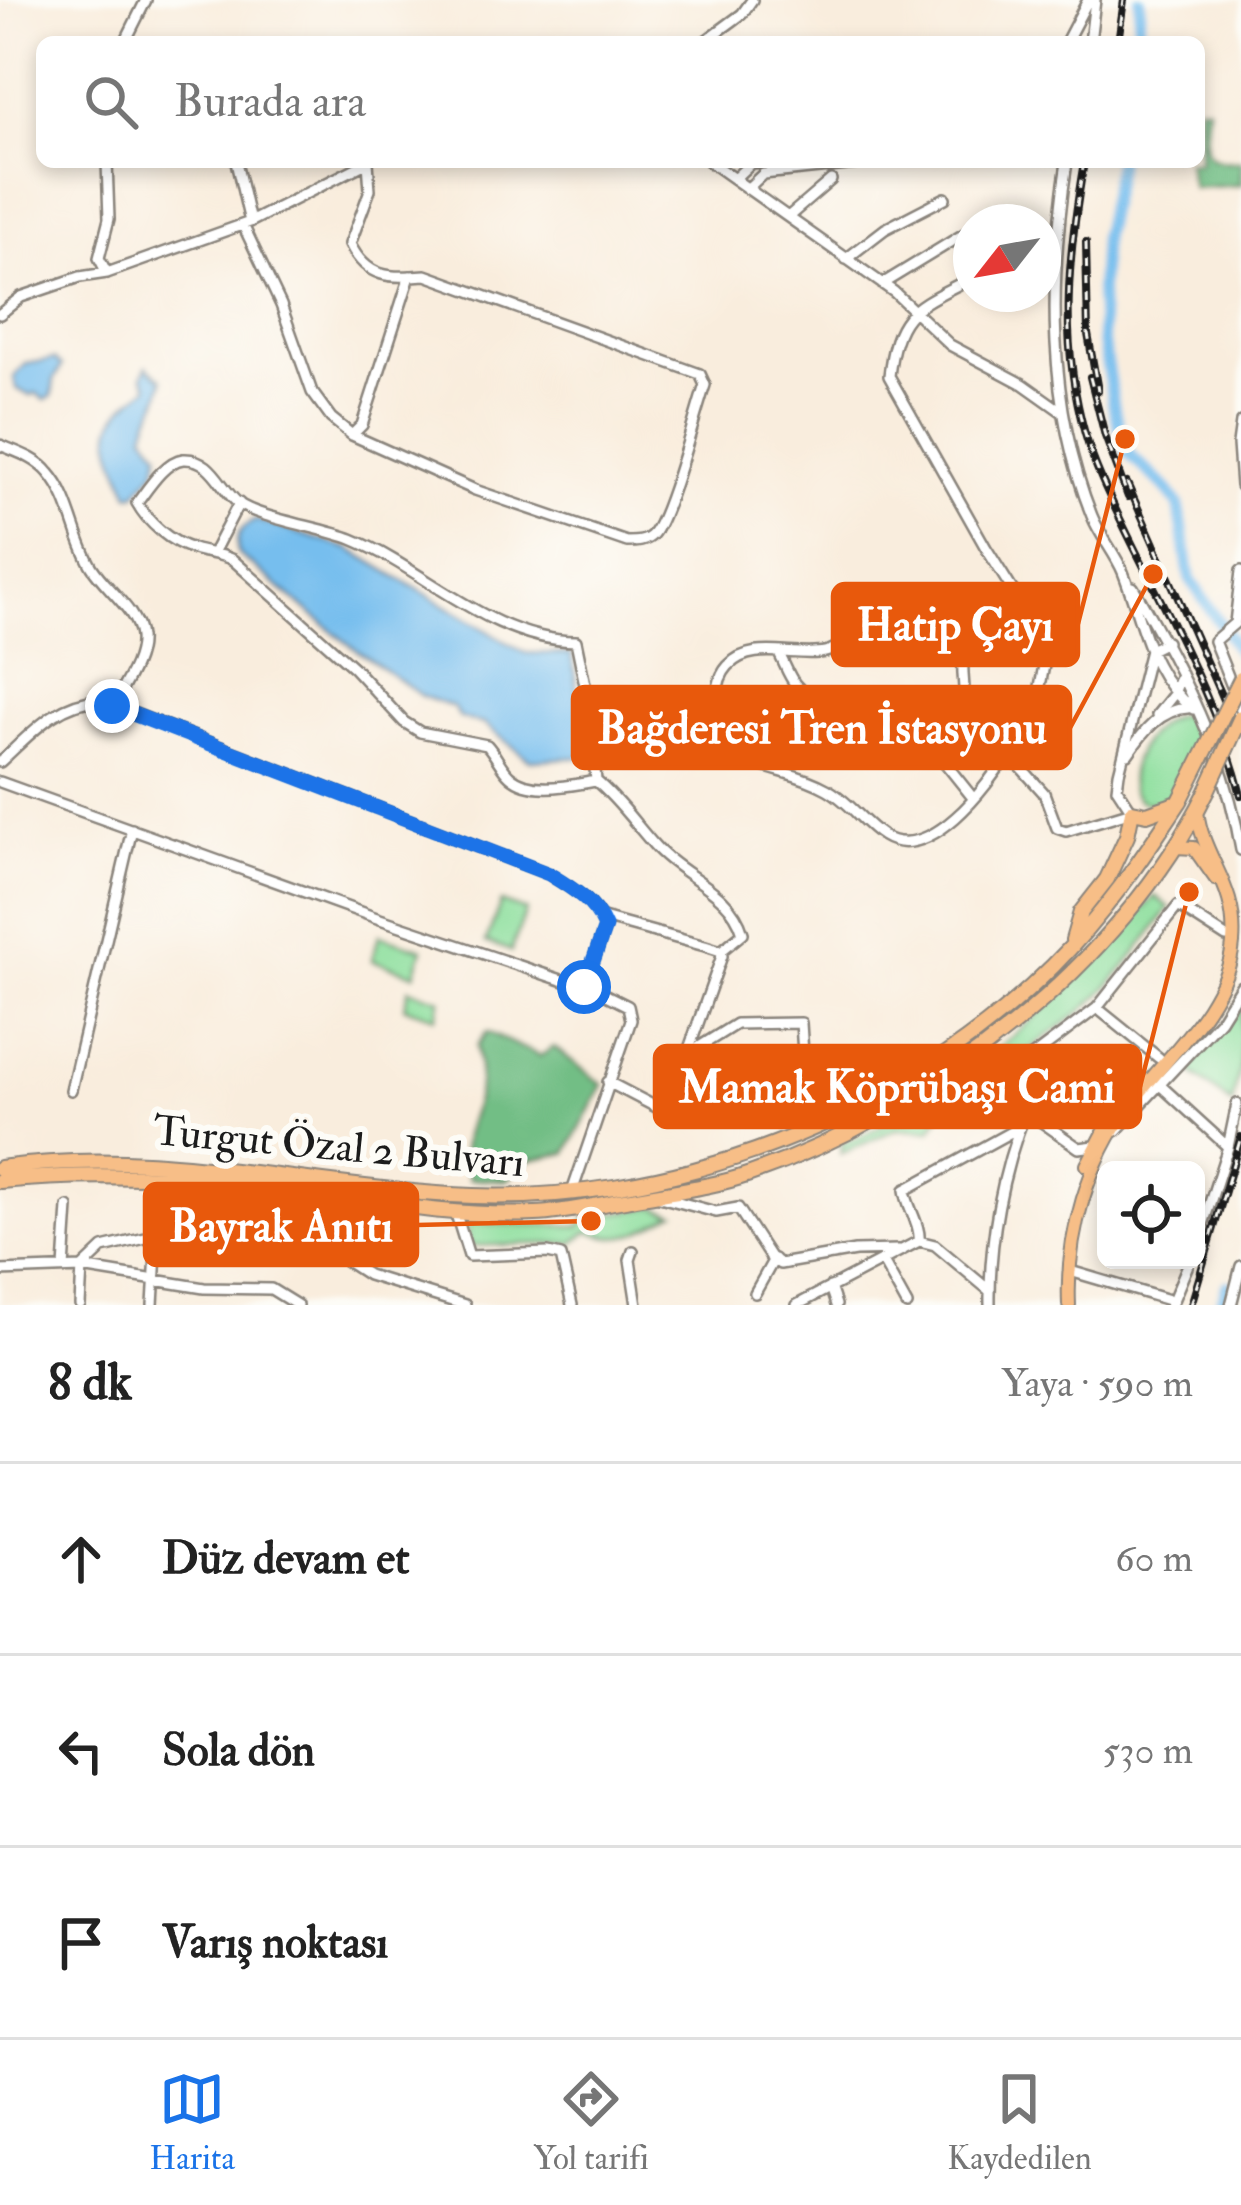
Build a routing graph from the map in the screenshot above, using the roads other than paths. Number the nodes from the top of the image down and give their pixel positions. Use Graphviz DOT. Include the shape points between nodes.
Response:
graph roads {
  1 [pos="146,0"];
  2 [pos="752,0"];
  3 [pos="1091,0"];
  4 [pos="127,36"];
  5 [pos="712,36"];
  6 [pos="1070,36"];
  7 [pos="1090,36"];
  8 [pos="107,168"];
  9 [pos="237,168"];
  10 [pos="356,168"];
  11 [pos="368,168"];
  12 [pos="718,168"];
  13 [pos="746,168"];
  14 [pos="820,168"];
  15 [pos="1066,168"];
  16 [pos="734,179"];
  17 [pos="831,180"];
  18 [pos="747,189"];
  19 [pos="945,198"];
  20 [pos="788,218"];
  21 [pos="247,224"];
  22 [pos="953,241"];
  23 [pos="99,258"];
  24 [pos="846,259"];
  25 [pos="107,273"];
  26 [pos="410,276"];
  27 [pos="80,277"];
  28 [pos="882,284"];
  29 [pos="953,288"];
  30 [pos="913,310"];
  31 [pos="0,314"];
  32 [pos="1061,411"];
  33 [pos="1241,422"];
  34 [pos="352,435"];
  35 [pos="0,445"];
  36 [pos="1241,486"];
  37 [pos="239,503"];
  38 [pos="214,551"];
  39 [pos="1121,567"];
  40 [pos="1241,571"];
  41 [pos="1229,628"];
  42 [pos="1241,634"];
  43 [pos="1166,642"];
  44 [pos="1150,650"];
  45 [pos="778,652"];
  46 [pos="1181,674"];
  47 [pos="1241,679"];
  48 [pos="1174,694"];
  49 [pos="112,706"];
  50 [pos="1196,712"];
  51 [pos="1241,713"];
  52 [pos="927,731"];
  53 [pos="1142,733"];
  54 [pos="1008,753"];
  55 [pos="1125,758"];
  56 [pos="0,762"];
  57 [pos="596,781"];
  58 [pos="0,782"];
  59 [pos="973,799"];
  60 [pos="1180,802"];
  61 [pos="1132,811"];
  62 [pos="1197,812"];
  63 [pos="132,830"];
  64 [pos="1175,847"];
  65 [pos="1241,850"];
  66 [pos="602,918"];
  67 [pos="1226,937"];
  68 [pos="1068,950"];
  69 [pos="722,951"];
  70 [pos="1241,986"];
  71 [pos="584,987"];
  72 [pos="1097,1008"];
  73 [pos="690,1053"];
  74 [pos="1159,1058"];
  75 [pos="680,1081"];
  76 [pos="608,1082"];
  77 [pos="1161,1086"];
  78 [pos="71,1090"];
  79 [pos="1237,1104"];
  80 [pos="1026,1111"];
  81 [pos="1020,1127"];
  82 [pos="1103,1141"];
  83 [pos="1228,1147"];
  84 [pos="1102,1161"];
  85 [pos="0,1168"];
  86 [pos="1097,1176"];
  87 [pos="0,1181"];
  88 [pos="690,1189"];
  89 [pos="572,1192"];
  90 [pos="651,1195"];
  91 [pos="68,1207"];
  92 [pos="695,1208"];
  93 [pos="454,1211"];
  94 [pos="1205,1217"];
  95 [pos="157,1235"];
  96 [pos="919,1241"];
  97 [pos="899,1250"];
  98 [pos="633,1251"];
  99 [pos="773,1259"];
  100 [pos="882,1261"];
  101 [pos="64,1268"];
  102 [pos="82,1268"];
  103 [pos="1186,1269"];
  104 [pos="0,1271"];
  105 [pos="1070,1271"];
  106 [pos="1240,1274"];
  107 [pos="156,1282"];
  108 [pos="830,1287"];
  109 [pos="228,1288"];
  110 [pos="990,1291"];
  111 [pos="755,1293"];
  112 [pos="1172,1303"];
  113 [pos="80,1305"];
  114 [pos="153,1305"];
  115 [pos="230,1305"];
  116 [pos="297,1305"];
  117 [pos="465,1305"];
  118 [pos="572,1305"];
  119 [pos="638,1305"];
  120 [pos="797,1305"];
  121 [pos="836,1305"];
  122 [pos="907,1305"];
  123 [pos="990,1305"];
  124 [pos="1065,1305"];
  125 [pos="1231,1305"];
  1 -- 4 [label="street"];
  2 -- 5 [label="street"];
  3 -- 6 [label="street"];
  3 -- 7 [label="street"];
  8 -- 23 [label="street" via="109,219"];
  9 -- 21 [label="street"];
  10 -- 21 [label="street"];
  11 -- 26 [label="street" via="370,190 350,244 365,268 386,278"];
  12 -- 16 [label="street"];
  13 -- 16 [label="street"];
  14 -- 18 [label="street" via="763,174"];
  15 -- 32 [label="street" via="1054,265"];
  16 -- 18 [label="street"];
  17 -- 20 [label="street"];
  18 -- 20 [label="street"];
  19 -- 24 [label="street"];
  20 -- 24 [label="street"];
  21 -- 25 [label="street"];
  21 -- 34 [label="street" via="312,392"];
  22 -- 28 [label="street"];
  23 -- 25 [label="street"];
  23 -- 27 [label="street"];
  24 -- 28 [label="street"];
  25 -- 27 [label="street"];
  26 -- 34 [label="street"];
  26 -- 34 [label="street" via="426,274 700,374 704,385 663,512 654,533 627,542 475,490"];
  27 -- 31 [label="street" via="21,297"];
  28 -- 30 [label="street"];
  29 -- 30 [label="street"];
  30 -- 32 [label="street" via="950,345"];
  30 -- 54 [label="street" via="898,328 889,376 1040,634 1045,660 1037,702"];
  32 -- 39 [label="street" via="1093,520"];
  33 -- 36 [label="street"];
  35 -- 49 [label="street" via="50,474 93,569 139,629 138,656"];
  37 -- 38 [label="street"];
  37 -- 38 [label="street" via="205,466 185,459 136,503 162,532"];
  37 -- 57 [label="street" via="354,540 515,630 576,641"];
  38 -- 57 [label="street" via="303,621 420,732 487,745 518,782"];
  39 -- 43 [label="street"];
  39 -- 44 [label="street"];
  40 -- 41 [label="street"];
  41 -- 42 [label="street"];
  41 -- 51 [label="street" via="1214,641"];
  43 -- 44 [label="street"];
  43 -- 46 [label="street"];
  44 -- 48 [label="street"];
  44 -- 55 [label="street"];
  45 -- 52 [label="street" via="792,682 825,706 873,724"];
  45 -- 52 [label="street" via="830,652 913,596 945,600 963,631 963,703"];
  45 -- 59 [label="street" via="738,657 718,683 725,729 746,760 821,785 892,841 926,838"];
  46 -- 48 [label="street"];
  46 -- 50 [label="street"];
  47 -- 60 [label="highway, Turgut Özal 2 Bulvarı, bridge"];
  48 -- 50 [label="street"];
  48 -- 53 [label="street"];
  49 -- 56 [label="street" via="77,701"];
  49 -- 66 [label="street" via="549,874"];
  50 -- 53 [label="street" via="1178,708"];
  50 -- 65 [label="street"];
  51 -- 62 [label="highway, Turgut Özal 2 Bulvarı, bridge"];
  52 -- 59 [label="street"];
  53 -- 55 [label="street"];
  54 -- 59 [label="street"];
  54 -- 61 [label="street" via="1044,793 1057,827"];
  55 -- 61 [label="street" via="1117,788"];
  57 -- 69 [label="street" via="656,848 735,913 743,933"];
  58 -- 63 [label="street"];
  60 -- 61 [label="highway"];
  60 -- 68 [label="highway, Turgut Özal 2 Bulvarı"];
  61 -- 68 [label="highway"];
  62 -- 64 [label="highway, Turgut Özal 2 Bulvarı"];
  62 -- 82 [label="main road" via="1229,897 1230,959 1211,1000"];
  63 -- 71 [label="street"];
  63 -- 78 [label="street"];
  64 -- 67 [label="main road" via="1193,848 1214,874"];
  64 -- 88 [label="highway, Turgut Özal 2 Bulvarı" via="1078,966 1004,1035 858,1129"];
  66 -- 69 [label="street"];
  66 -- 71 [label="street"];
  67 -- 72 [label="street" via="1178,906"];
  67 -- 74 [label="main road" via="1213,985"];
  68 -- 89 [label="highway, Turgut Özal 2 Bulvarı" via="940,1058 823,1124 738,1157"];
  69 -- 73 [label="street"];
  70 -- 77 [label="street"];
  71 -- 76 [label="street" via="628,1006 631,1021"];
  72 -- 74 [label="street"];
  72 -- 80 [label="street" via="1005,1077"];
  73 -- 75 [label="street"];
  73 -- 75 [label="street" via="736,1024 801,1022 797,1058"];
  74 -- 82 [label="main road"];
  75 -- 76 [label="street" via="669,1105 658,1108"];
  76 -- 89 [label="street"];
  77 -- 82 [label="street"];
  77 -- 83 [label="street"];
  79 -- 83 [label="street"];
  80 -- 81 [label="street"];
  80 -- 82 [label="street" via="1079,1148"];
  81 -- 96 [label="street" via="905,1190"];
  81 -- 110 [label="street" via="1000,1201"];
  82 -- 84 [label="main road"];
  82 -- 124 [label="main road" via="1070,1228"];
  83 -- 94 [label="street"];
  85 -- 89 [label="highway, Turgut Özal 2 Bulvarı" via="175,1162 454,1196"];
  86 -- 105 [label="main road" via="1080,1212"];
  87 -- 93 [label="highway, Turgut Özal 2 Bulvarı" via="212,1181"];
  88 -- 90 [label="highway, Turgut Özal 2 Bulvarı"];
  88 -- 92 [label="street"];
  90 -- 92 [label="street"];
  90 -- 93 [label="highway, Turgut Özal 2 Bulvarı" via="536,1214"];
  91 -- 101 [label="street"];
  92 -- 99 [label="street" via="738,1208"];
  93 -- 118 [label="street" via="469,1256 561,1256"];
  95 -- 102 [label="street" via="103,1248"];
  95 -- 107 [label="street"];
  95 -- 117 [label="street" via="296,1236 368,1275"];
  96 -- 97 [label="street"];
  96 -- 110 [label="street"];
  97 -- 99 [label="street"];
  97 -- 100 [label="street"];
  98 -- 119 [label="street"];
  99 -- 111 [label="street"];
  100 -- 108 [label="street"];
  100 -- 122 [label="street"];
  101 -- 102 [label="street"];
  101 -- 104 [label="street"];
  102 -- 107 [label="street"];
  102 -- 113 [label="street"];
  103 -- 112 [label="street"];
  105 -- 112 [label="street"];
  105 -- 124 [label="main road"];
  106 -- 125 [label="street"];
  107 -- 109 [label="street"];
  107 -- 114 [label="street"];
  108 -- 120 [label="street"];
  108 -- 121 [label="street"];
  109 -- 115 [label="street"];
  109 -- 116 [label="street" via="278,1290"];
  110 -- 123 [label="street"];
}
